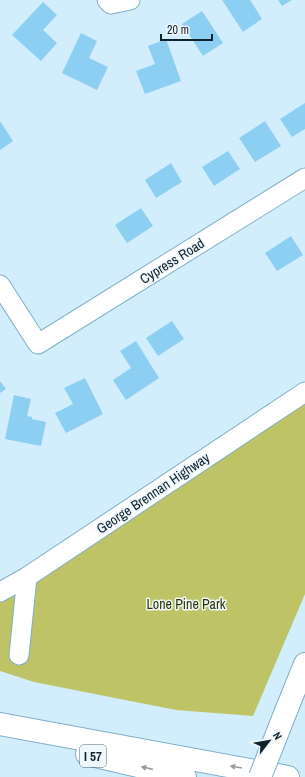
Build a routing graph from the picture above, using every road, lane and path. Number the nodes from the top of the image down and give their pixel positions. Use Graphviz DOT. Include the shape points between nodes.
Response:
graph roads {
  1 [pos="106,0"];
  2 [pos="130,0"];
  3 [pos="305,178"];
  4 [pos="0,285"];
  5 [pos="305,392"];
  6 [pos="27,577"];
  7 [pos="0,592"];
  8 [pos="19,655"];
  9 [pos="305,664"];
  10 [pos="0,724"];
  11 [pos="0,734"];
  12 [pos="185,777"];
  13 [pos="260,777"];
  14 [pos="288,777"];
  1 -- 2 [label="street" via="111,4"];
  3 -- 4 [label="street, Cypress Road" via="38,344"];
  5 -- 6 [label="street, George Brennan Highway"];
  6 -- 7 [label="street, George Brennan Highway"];
  6 -- 8 [label="street"];
  9 -- 13 [label="main road, bridge"];
  14 -- 10 [label="main road, one-way"];
  12 -- 11 [label="main road, I 57, one-way"];
}
